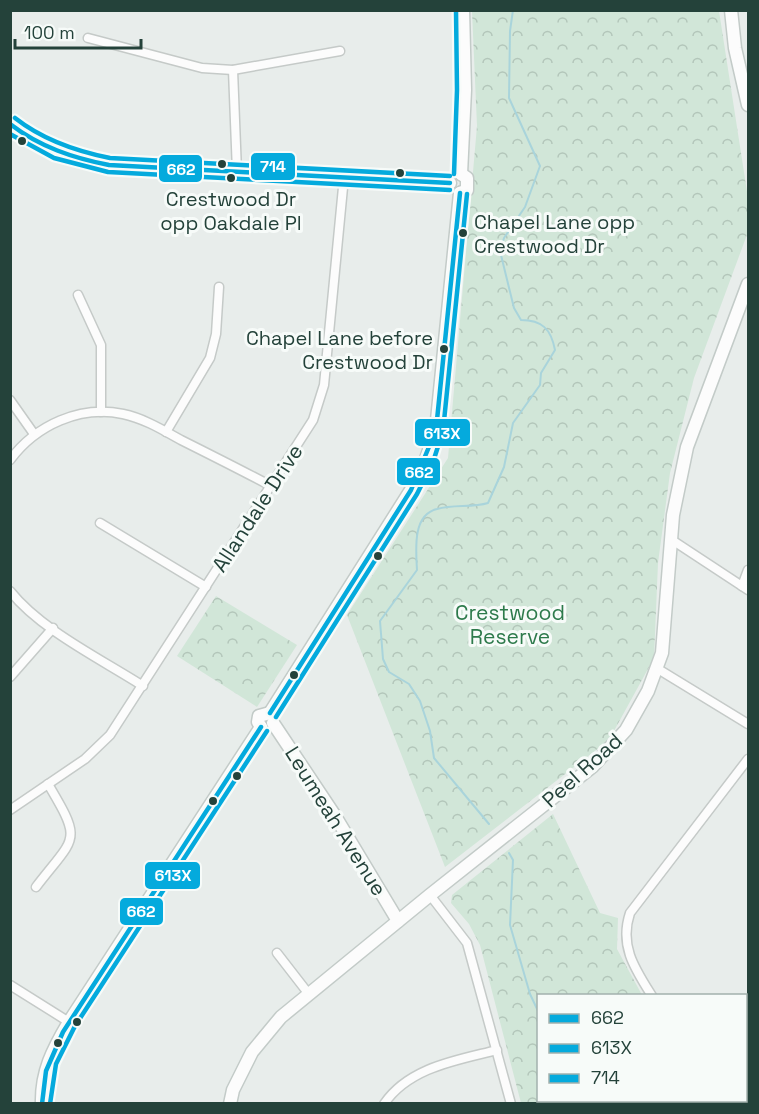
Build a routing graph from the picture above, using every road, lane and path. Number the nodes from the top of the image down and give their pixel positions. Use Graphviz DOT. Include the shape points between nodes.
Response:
graph roads {
  1 [pos="463,10"];
  2 [pos="731,10"];
  3 [pos="88,38"];
  4 [pos="340,51"];
  5 [pos="233,70"];
  6 [pos="748,105"];
  7 [pos="10,124"];
  8 [pos="237,172"];
  9 [pos="461,174"];
  10 [pos="344,177"];
  11 [pos="450,183"];
  12 [pos="460,193"];
  13 [pos="748,284"];
  14 [pos="219,287"];
  15 [pos="78,295"];
  16 [pos="10,400"];
  17 [pos="101,412"];
  18 [pos="166,432"];
  19 [pos="34,434"];
  20 [pos="10,460"];
  21 [pos="271,486"];
  22 [pos="100,523"];
  23 [pos="672,540"];
  24 [pos="748,570"];
  25 [pos="206,587"];
  26 [pos="745,588"];
  27 [pos="10,591"];
  28 [pos="53,628"];
  29 [pos="658,669"];
  30 [pos="10,677"];
  31 [pos="143,686"];
  32 [pos="272,718"];
  33 [pos="748,724"];
  34 [pos="748,759"];
  35 [pos="48,784"];
  36 [pos="10,810"];
  37 [pos="36,887"];
  38 [pos="430,894"];
  39 [pos="398,921"];
  40 [pos="277,953"];
  41 [pos="10,985"];
  42 [pos="308,993"];
  43 [pos="651,994"];
  44 [pos="69,1022"];
  45 [pos="497,1050"];
  46 [pos="42,1104"];
  47 [pos="230,1104"];
  48 [pos="384,1104"];
  49 [pos="511,1104"];
  1 -- 9 [label="street"];
  2 -- 6 [label="street"];
  3 -- 5 [label="street" via="202,68"];
  4 -- 5 [label="street"];
  5 -- 8 [label="street"];
  7 -- 8 [label="street" via="75,159 122,167"];
  8 -- 10 [label="street"];
  9 -- 11 [label="street"];
  9 -- 12 [label="street" via="469,184"];
  10 -- 11 [label="street"];
  10 -- 21 [label="street, Allandale Drive" via="324,385 313,420"];
  11 -- 12 [label="street"];
  12 -- 32 [label="street" via="439,409 431,447 411,490"];
  13 -- 23 [label="street, Peel Road" via="687,447"];
  14 -- 18 [label="street" via="210,358"];
  15 -- 17 [label="street" via="101,345"];
  16 -- 19 [label="street"];
  17 -- 18 [label="street" via="124,414"];
  17 -- 19 [label="street" via="69,417"];
  18 -- 21 [label="street"];
  19 -- 20 [label="street"];
  21 -- 25 [label="street, Allandale Drive"];
  22 -- 25 [label="street"];
  23 -- 26 [label="street"];
  23 -- 29 [label="street, Peel Road"];
  24 -- 26 [label="street"];
  25 -- 31 [label="street, Allandale Drive"];
  27 -- 28 [label="street"];
  28 -- 30 [label="street"];
  28 -- 31 [label="street"];
  29 -- 33 [label="street"];
  29 -- 38 [label="street, Peel Road" via="626,730 604,755"];
  31 -- 35 [label="street, Allandale Drive" via="110,735 85,759"];
  32 -- 39 [label="street, Leumeah Avenue"];
  32 -- 44 [label="street" via="267,728 261,727"];
  34 -- 43 [label="street" via="630,913 625,938 629,956"];
  35 -- 36 [label="street, Allandale Drive"];
  35 -- 37 [label="street" via="73,832 70,842"];
  38 -- 39 [label="street, Peel Road"];
  38 -- 45 [label="street" via="467,944"];
  39 -- 42 [label="street, Peel Road"];
  40 -- 42 [label="street"];
  41 -- 44 [label="street"];
  42 -- 47 [label="street, Peel Road" via="281,1017 252,1052"];
  44 -- 46 [label="street" via="47,1064"];
  45 -- 48 [label="street" via="436,1065 410,1080"];
  45 -- 49 [label="street"];
}
